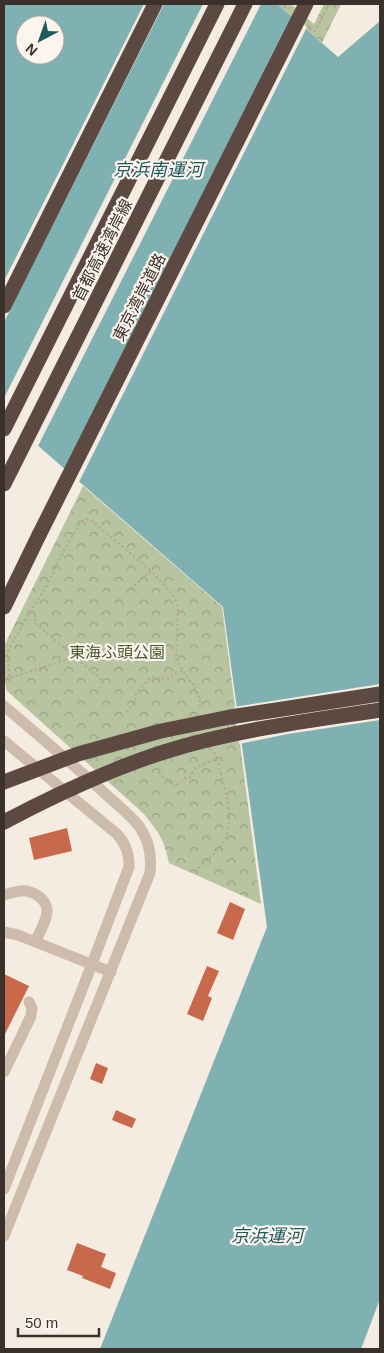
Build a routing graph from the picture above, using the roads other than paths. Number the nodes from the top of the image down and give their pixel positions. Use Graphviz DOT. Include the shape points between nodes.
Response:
graph roads {
  1 [pos="155,4"];
  2 [pos="217,4"];
  3 [pos="245,4"];
  4 [pos="306,4"];
  5 [pos="4,306"];
  6 [pos="4,429"];
  7 [pos="4,484"];
  8 [pos="4,606"];
  9 [pos="380,694"];
  10 [pos="4,706"];
  11 [pos="380,710"];
  12 [pos="4,741"];
  13 [pos="4,782"];
  14 [pos="4,822"];
  15 [pos="4,894"];
  16 [pos="4,932"];
  17 [pos="35,942"];
  18 [pos="92,964"];
  19 [pos="111,972"];
  20 [pos="29,1002"];
  21 [pos="4,1072"];
  22 [pos="4,1189"];
  23 [pos="4,1236"];
  1 -- 5 [label="highway"];
  2 -- 6 [label="highway, 首都高速湾岸線"];
  3 -- 7 [label="highway, 首都高速湾岸線"];
  4 -- 8 [label="highway, 東京湾岸道路, bridge"];
  9 -- 13 [label="highway, bridge" via="161,731 78,754"];
  10 -- 19 [label="street" via="126,813 139,826 149,845 150,873"];
  11 -- 14 [label="highway, bridge" via="234,734 164,752 79,785"];
  12 -- 18 [label="street" via="117,834 127,849 129,867"];
  15 -- 17 [label="street" via="27,891 45,902 46,917"];
  16 -- 17 [label="street"];
  17 -- 18 [label="street"];
  18 -- 19 [label="street"];
  18 -- 22 [label="street"];
  19 -- 23 [label="street"];
  20 -- 21 [label="street" via="31,1016"];
}
